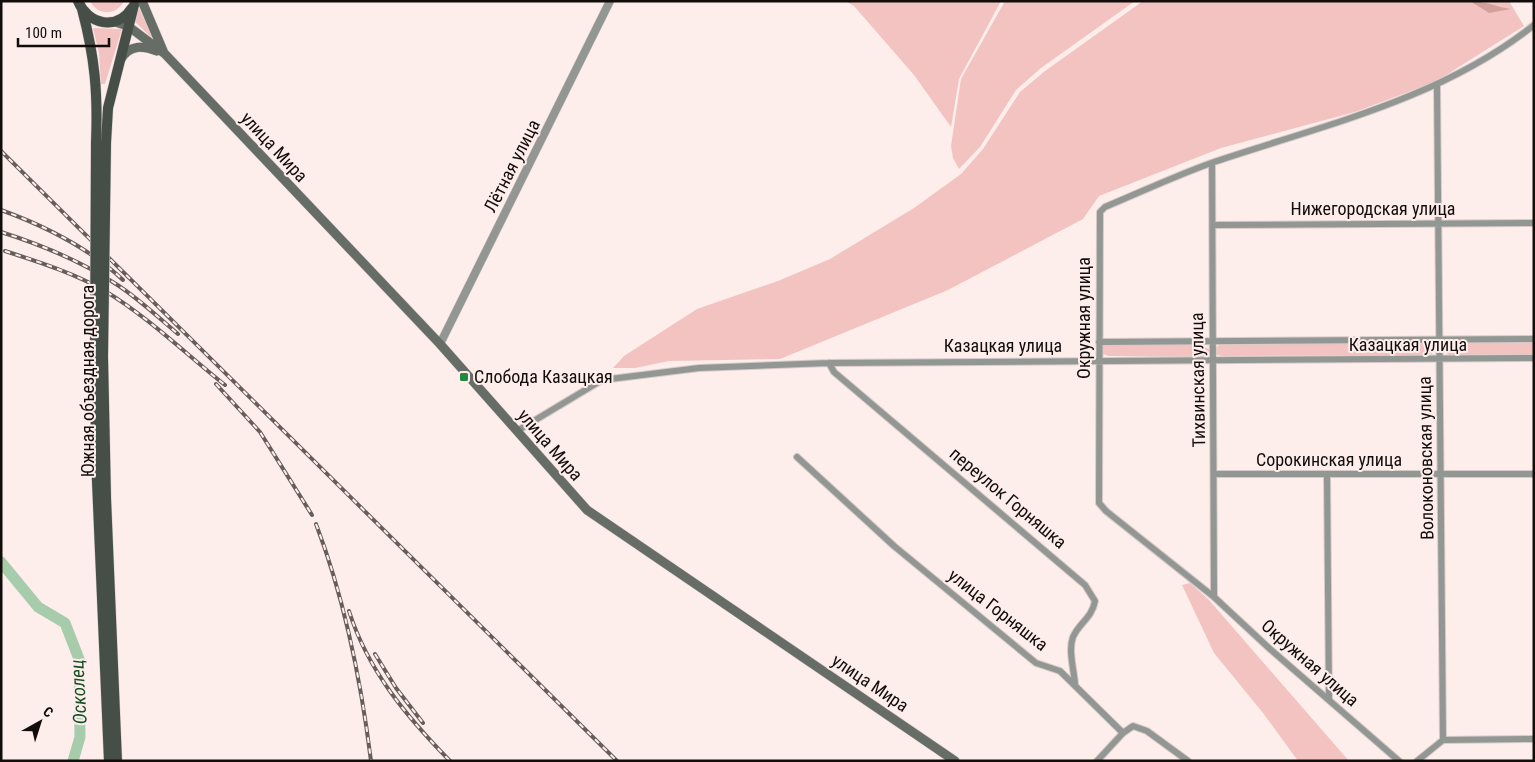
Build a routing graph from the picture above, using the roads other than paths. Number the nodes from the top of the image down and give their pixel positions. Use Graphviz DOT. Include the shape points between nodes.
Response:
graph roads {
  1 [pos="610,1"];
  2 [pos="137,2"];
  3 [pos="80,5"];
  4 [pos="115,22"];
  5 [pos="128,26"];
  6 [pos="1534,26"];
  7 [pos="164,54"];
  8 [pos="117,65"];
  9 [pos="1437,86"];
  10 [pos="101,143"];
  11 [pos="1212,163"];
  12 [pos="1534,223"];
  13 [pos="1438,224"];
  14 [pos="1213,225"];
  15 [pos="1534,339"];
  16 [pos="1440,340"];
  17 [pos="1099,342"];
  18 [pos="1212,342"];
  19 [pos="440,344"];
  20 [pos="99,355"];
  21 [pos="1534,358"];
  22 [pos="1099,360"];
  23 [pos="1212,360"];
  24 [pos="1440,360"];
  25 [pos="829,363"];
  26 [pos="517,431"];
  27 [pos="798,457"];
  28 [pos="1215,474"];
  29 [pos="1534,474"];
  30 [pos="1327,475"];
  31 [pos="1440,475"];
  32 [pos="1214,597"];
  33 [pos="1075,684"];
  34 [pos="1328,699"];
  35 [pos="1123,733"];
  36 [pos="1534,739"];
  37 [pos="1443,740"];
  38 [pos="109,761"];
  39 [pos="117,761"];
  40 [pos="955,761"];
  41 [pos="1097,761"];
  42 [pos="1188,761"];
  43 [pos="1399,761"];
  44 [pos="1417,761"];
  1 -- 19 [label="street, Лётная улица"];
  2 -- 4 [label="main road" via="127,15"];
  2 -- 5 [label="main road, Южная объездная дорога"];
  2 -- 7 [label="main road, улица Мира"];
  3 -- 4 [label="main road, улица Мира" via="96,21"];
  3 -- 10 [label="main road, Южная объездная дорога" via="92,48"];
  4 -- 5 [label="main road, улица Мира"];
  5 -- 7 [label="main road, улица Мира"];
  5 -- 8 [label="main road, Южная объездная дорога"];
  6 -- 9 [label="street, Окружная улица"];
  7 -- 8 [label="main road, улица Мира" via="144,46 134,48 124,54"];
  7 -- 19 [label="main road, улица Мира"];
  8 -- 10 [label="main road, Южная объездная дорога"];
  9 -- 11 [label="street, Окружная улица" via="1367,114"];
  9 -- 13 [label="street, Волоконовская улица"];
  10 -- 20 [label="main road, Южная объездная дорога, bridge"];
  11 -- 14 [label="street, Тихвинская улица"];
  11 -- 17 [label="street, Окружная улица" via="1105,207 1100,212"];
  12 -- 13 [label="street, Нижегородская улица"];
  13 -- 14 [label="street, Нижегородская улица"];
  13 -- 16 [label="street, Волоконовская улица"];
  14 -- 18 [label="street, Тихвинская улица"];
  15 -- 16 [label="street, Казацкая улица"];
  16 -- 18 [label="street, Казацкая улица"];
  16 -- 24 [label="street, Волоконовская улица"];
  17 -- 18 [label="street, Казацкая улица"];
  17 -- 22 [label="street, Окружная улица"];
  18 -- 23 [label="street, Тихвинская улица"];
  19 -- 26 [label="main road, улица Мира"];
  20 -- 38 [label="main road, Южная объездная дорога" via="96,458"];
  20 -- 39 [label="main road, Южная объездная дорога"];
  21 -- 24 [label="street, Казацкая улица"];
  22 -- 23 [label="street, Казацкая улица"];
  22 -- 25 [label="street, Казацкая улица"];
  22 -- 32 [label="street, Окружная улица" via="1099,503"];
  23 -- 24 [label="street, Казацкая улица"];
  23 -- 28 [label="street, Тихвинская улица"];
  24 -- 31 [label="street, Волоконовская улица"];
  25 -- 26 [label="street, Казацкая улица" via="700,368 602,380"];
  25 -- 33 [label="street, переулок Горняшка" via="834,372 1085,585 1096,600 1093,612 1074,635 1071,646"];
  26 -- 40 [label="main road, улица Мира" via="587,510"];
  27 -- 33 [label="street, улица Горняшка" via="894,546 1036,663 1060,671"];
  28 -- 30 [label="street, Сорокинская улица"];
  28 -- 32 [label="street, Тихвинская улица"];
  29 -- 31 [label="street, Сорокинская улица"];
  30 -- 31 [label="street, Сорокинская улица"];
  30 -- 34 [label="street"];
  31 -- 37 [label="street, Волоконовская улица"];
  32 -- 34 [label="street, Окружная улица"];
  33 -- 35 [label="street, улица Горняшка"];
  34 -- 43 [label="street, Окружная улица"];
  35 -- 41 [label="street"];
  35 -- 42 [label="street" via="1133,726 1147,731"];
  36 -- 37 [label="street"];
  37 -- 44 [label="street"];
}
